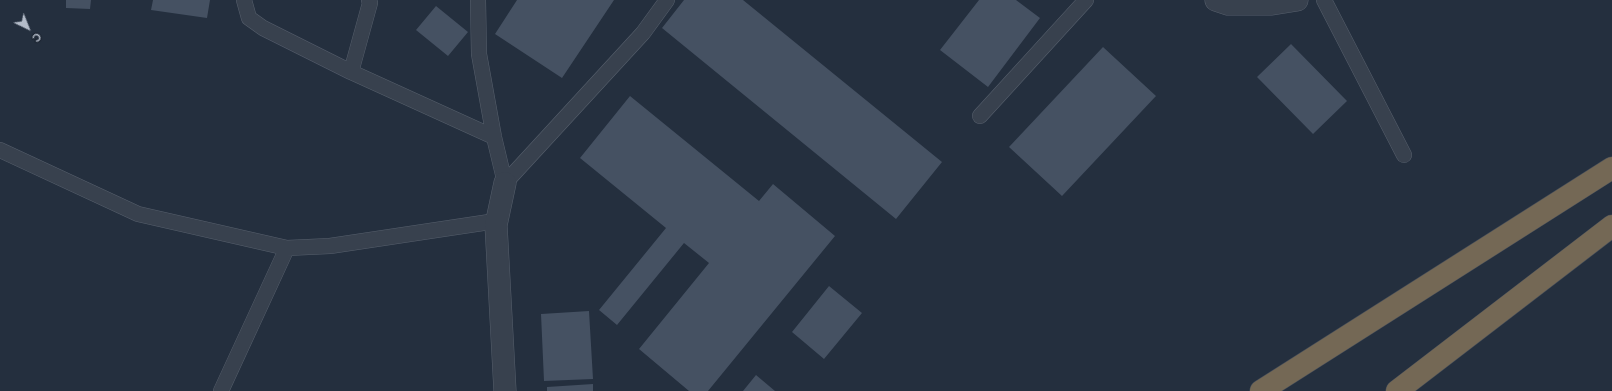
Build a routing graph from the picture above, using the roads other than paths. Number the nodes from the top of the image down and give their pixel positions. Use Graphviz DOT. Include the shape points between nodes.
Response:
graph roads {
  1 [pos="244,0"];
  2 [pos="369,0"];
  3 [pos="478,0"];
  4 [pos="667,0"];
  5 [pos="1086,0"];
  6 [pos="1216,0"];
  7 [pos="1296,0"];
  8 [pos="1324,0"];
  9 [pos="351,72"];
  10 [pos="980,116"];
  11 [pos="494,137"];
  12 [pos="0,150"];
  13 [pos="1404,155"];
  14 [pos="1612,168"];
  15 [pos="505,183"];
  16 [pos="496,221"];
  17 [pos="1612,226"];
  18 [pos="287,248"];
  19 [pos="221,391"];
  20 [pos="505,391"];
  21 [pos="1261,391"];
  22 [pos="1398,391"];
  1 -- 9 [label="lane" via="249,18 258,25"];
  2 -- 9 [label="lane"];
  3 -- 11 [label="lane" via="479,54"];
  4 -- 15 [label="lane" via="643,32"];
  5 -- 10 [label="lane"];
  6 -- 7 [label="street" via="1228,4 1272,4"];
  8 -- 13 [label="lane"];
  9 -- 11 [label="lane"];
  11 -- 15 [label="lane"];
  12 -- 18 [label="lane" via="138,214"];
  14 -- 21 [label="highway"];
  15 -- 16 [label="street"];
  16 -- 18 [label="lane" via="330,246"];
  16 -- 20 [label="street"];
  17 -- 22 [label="highway"];
  18 -- 19 [label="lane"];
}
